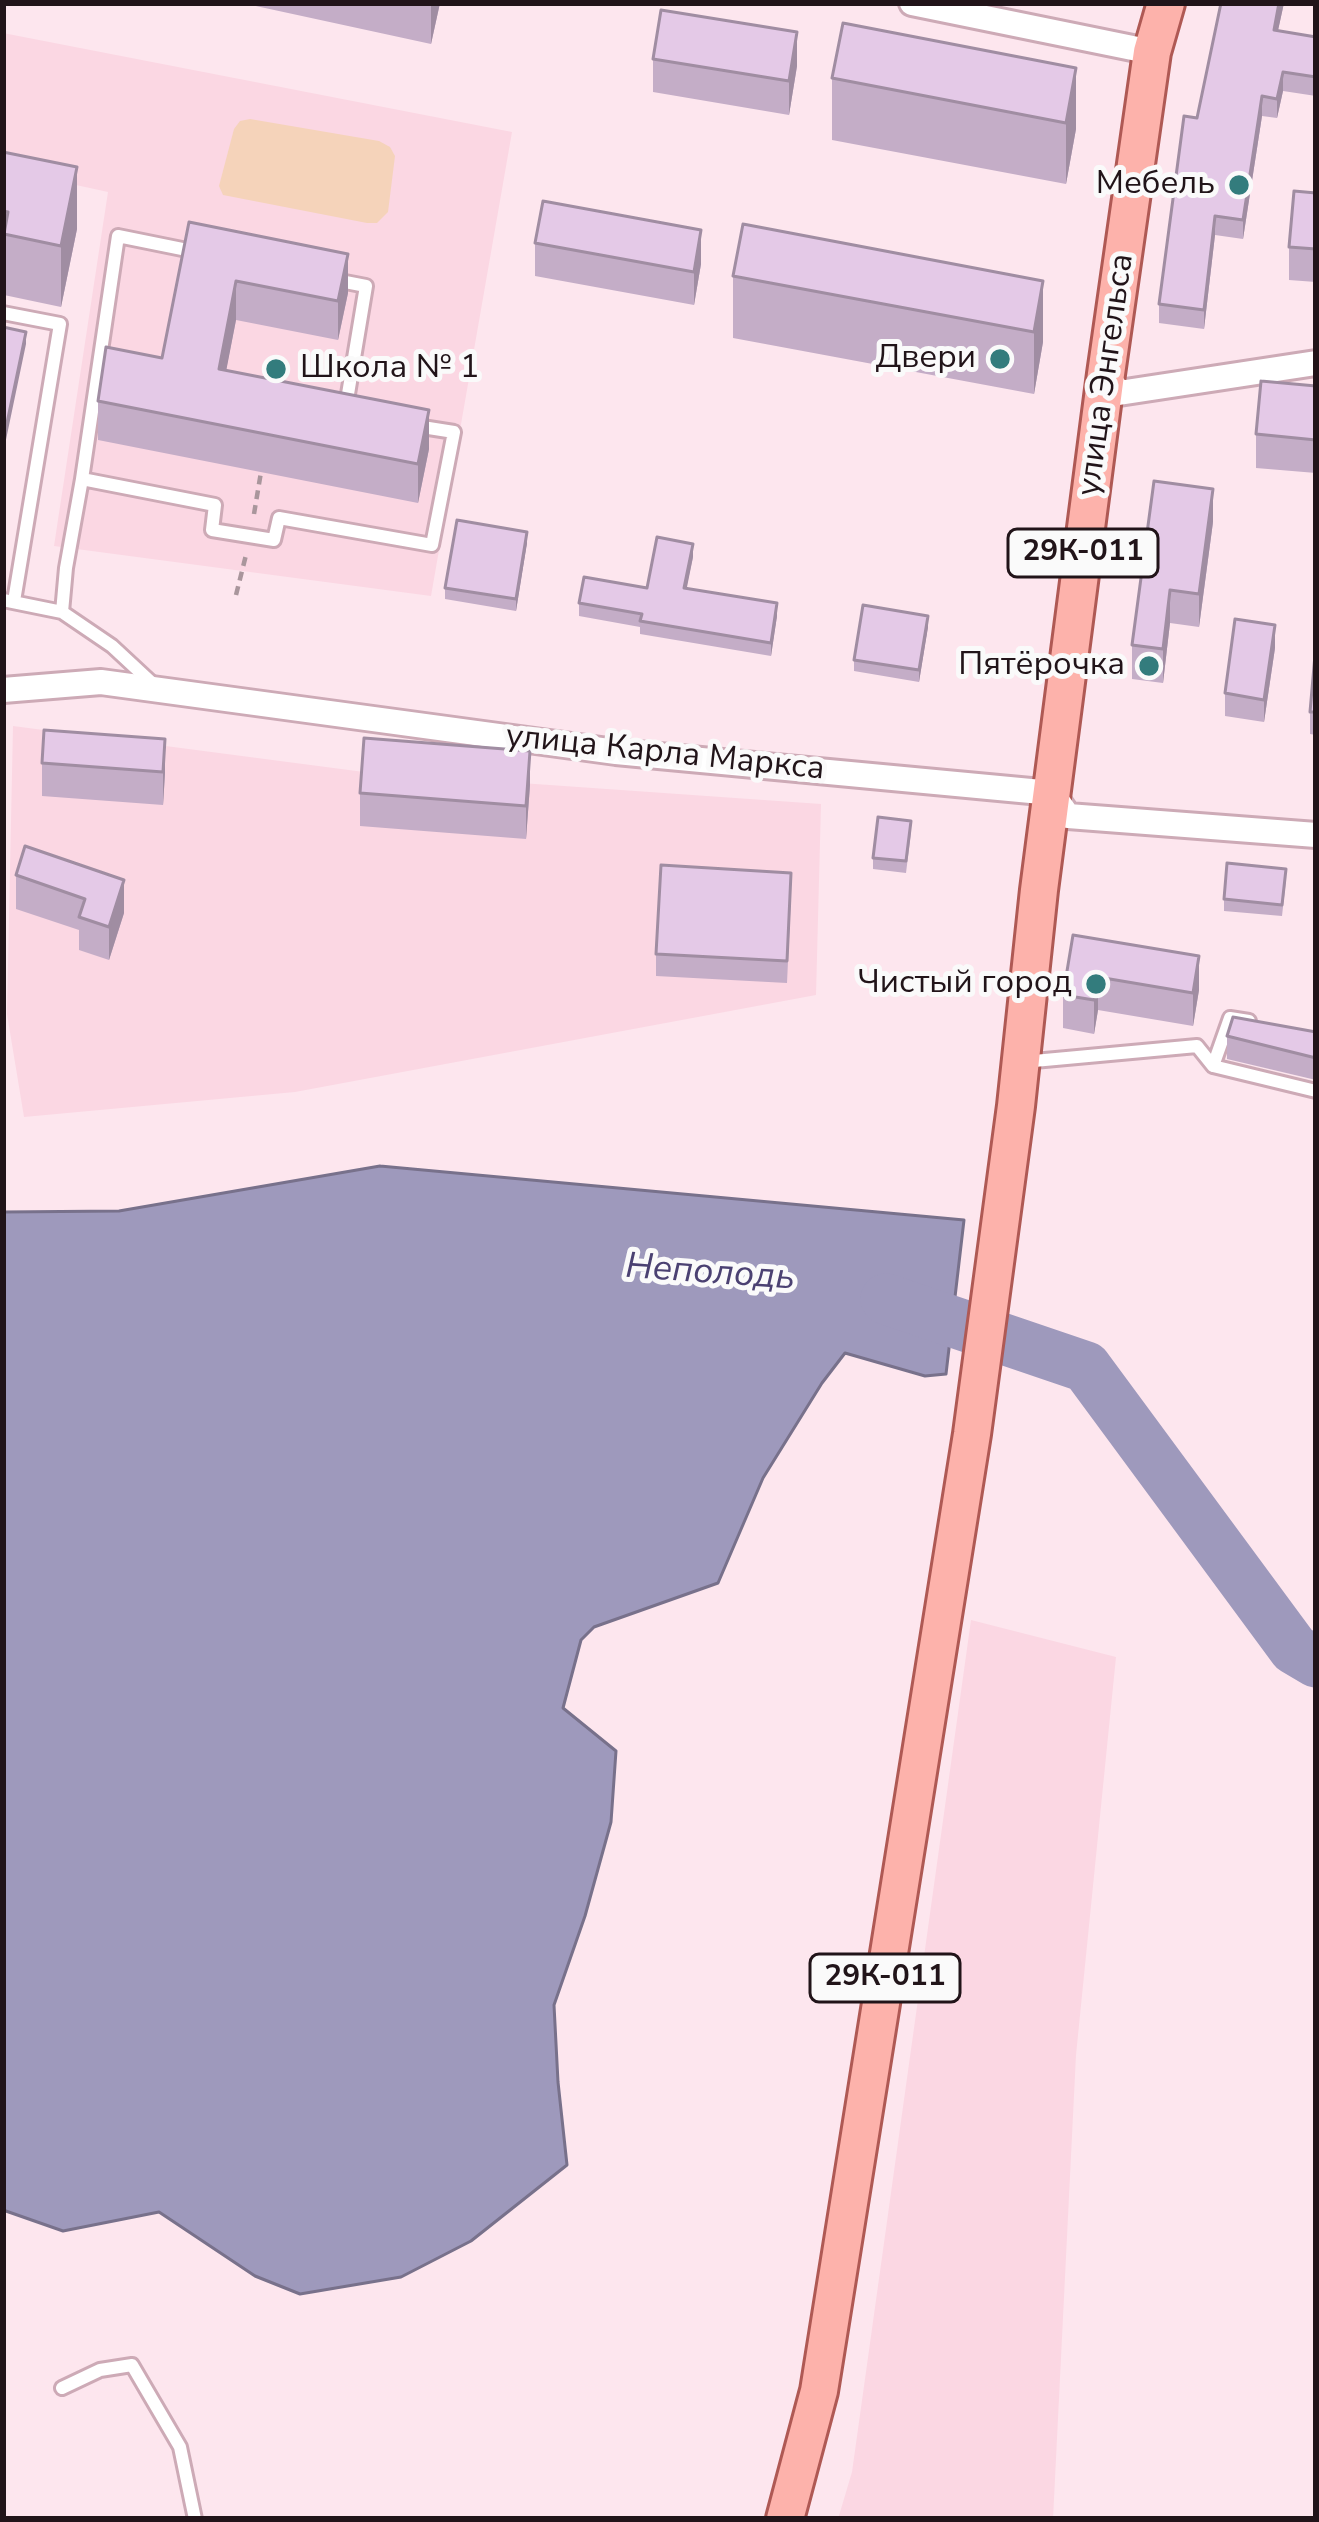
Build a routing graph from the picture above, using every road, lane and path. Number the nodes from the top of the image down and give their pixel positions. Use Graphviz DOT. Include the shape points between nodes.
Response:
graph roads {
  1 [pos="912,3"];
  2 [pos="1166,3"];
  3 [pos="1152,52"];
  4 [pos="208,254"];
  5 [pos="321,277"];
  6 [pos="3,314"];
  7 [pos="1316,363"];
  8 [pos="1106,374"];
  9 [pos="367,418"];
  10 [pos="410,425"];
  11 [pos="82,479"];
  12 [pos="9,601"];
  13 [pos="62,612"];
  14 [pos="3,690"];
  15 [pos="159,690"];
  16 [pos="1052,793"];
  17 [pos="1316,835"];
  18 [pos="1273,1025"];
  19 [pos="1023,1035"];
  20 [pos="1213,1066"];
  21 [pos="1316,1091"];
  22 [pos="62,2388"];
  23 [pos="195,2519"];
  24 [pos="785,2519"];
  1 -- 3 [label="street"];
  2 -- 3 [label="main road, улица Энгельса / 29К-011"];
  3 -- 8 [label="main road, улица Энгельса / 29К-011"];
  4 -- 11 [label="lane" via="118,236"];
  5 -- 9 [label="lane" via="366,286 345,415"];
  6 -- 12 [label="lane" via="60,324"];
  7 -- 8 [label="street" via="1119,392"];
  8 -- 16 [label="main road, улица Энгельса / 29К-011"];
  10 -- 11 [label="lane" via="454,432 432,545 278,518 274,540 212,530 214,505"];
  11 -- 13 [label="lane"];
  12 -- 13 [label="lane"];
  13 -- 15 [label="lane"];
  14 -- 15 [label="street, улица Карла Маркса" via="101,682"];
  15 -- 16 [label="street, улица Карла Маркса" via="616,752"];
  16 -- 17 [label="street, улица Карла Маркса" via="1068,816"];
  16 -- 19 [label="main road, улица Энгельса / 29К-011"];
  18 -- 20 [label="lane" via="1230,1018"];
  19 -- 20 [label="lane" via="1034,1061 1197,1046"];
  19 -- 24 [label="main road, улица Энгельса / 29К-011" via="972,1434 819,2391"];
  20 -- 21 [label="lane"];
  22 -- 23 [label="lane" via="132,2365 180,2446"];
}
